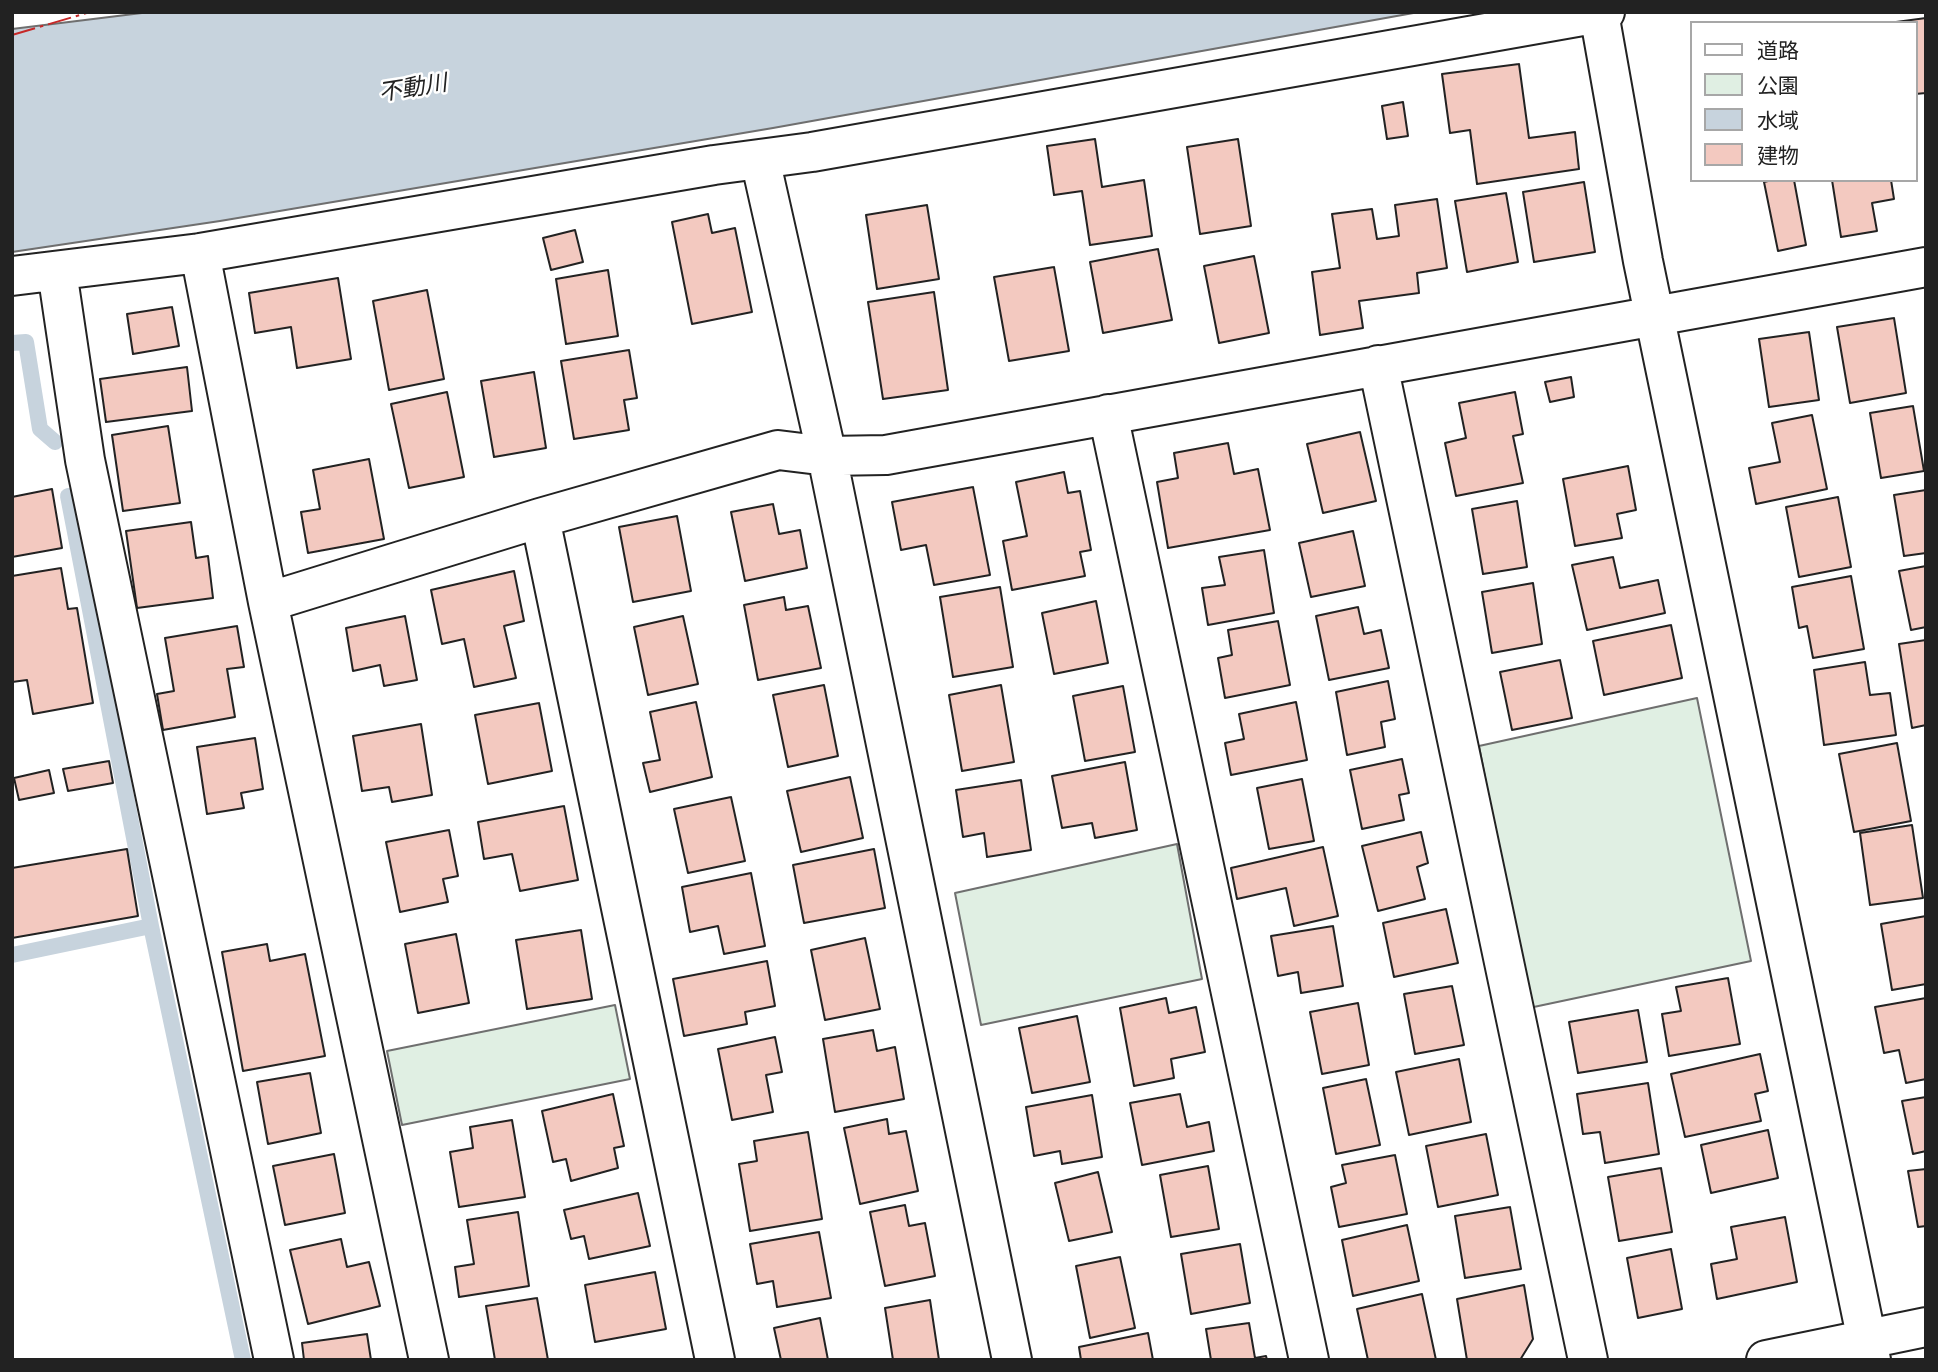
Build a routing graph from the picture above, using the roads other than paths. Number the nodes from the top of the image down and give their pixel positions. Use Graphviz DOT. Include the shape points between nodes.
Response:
graph roads {
  1 [pos="1602,13"];
  2 [pos="760,159"];
  3 [pos="200,253"];
  4 [pos="1926,267"];
  5 [pos="57,271"];
  6 [pos="12,276"];
  7 [pos="1654,314"];
  8 [pos="1378,365"];
  9 [pos="1108,414"];
  10 [pos="827,456"];
  11 [pos="540,518"];
  12 [pos="268,601"];
  13 [pos="1926,1327"];
  14 [pos="1869,1349"];
  15 [pos="274,1360"];
  16 [pos="429,1360"];
  17 [pos="715,1360"];
  18 [pos="1012,1360"];
  19 [pos="1309,1360"];
  20 [pos="1588,1360"];
  21 [pos="1766,1360"];
  1 -- 2 [label="street"];
  1 -- 7 [label="street"];
  2 -- 3 [label="street"];
  2 -- 10 [label="street"];
  3 -- 5 [label="street"];
  3 -- 12 [label="street"];
  4 -- 7 [label="street"];
  5 -- 6 [label="street"];
  5 -- 15 [label="street" via="85,460"];
  7 -- 8 [label="street"];
  7 -- 14 [label="street"];
  8 -- 9 [label="street"];
  8 -- 20 [label="street"];
  9 -- 10 [label="street" via="886,455"];
  9 -- 19 [label="street"];
  10 -- 11 [label="street" via="778,450"];
  10 -- 18 [label="street"];
  11 -- 12 [label="street"];
  11 -- 17 [label="street"];
  12 -- 16 [label="street"];
  13 -- 14 [label="street"];
  14 -- 21 [label="street"];
}
